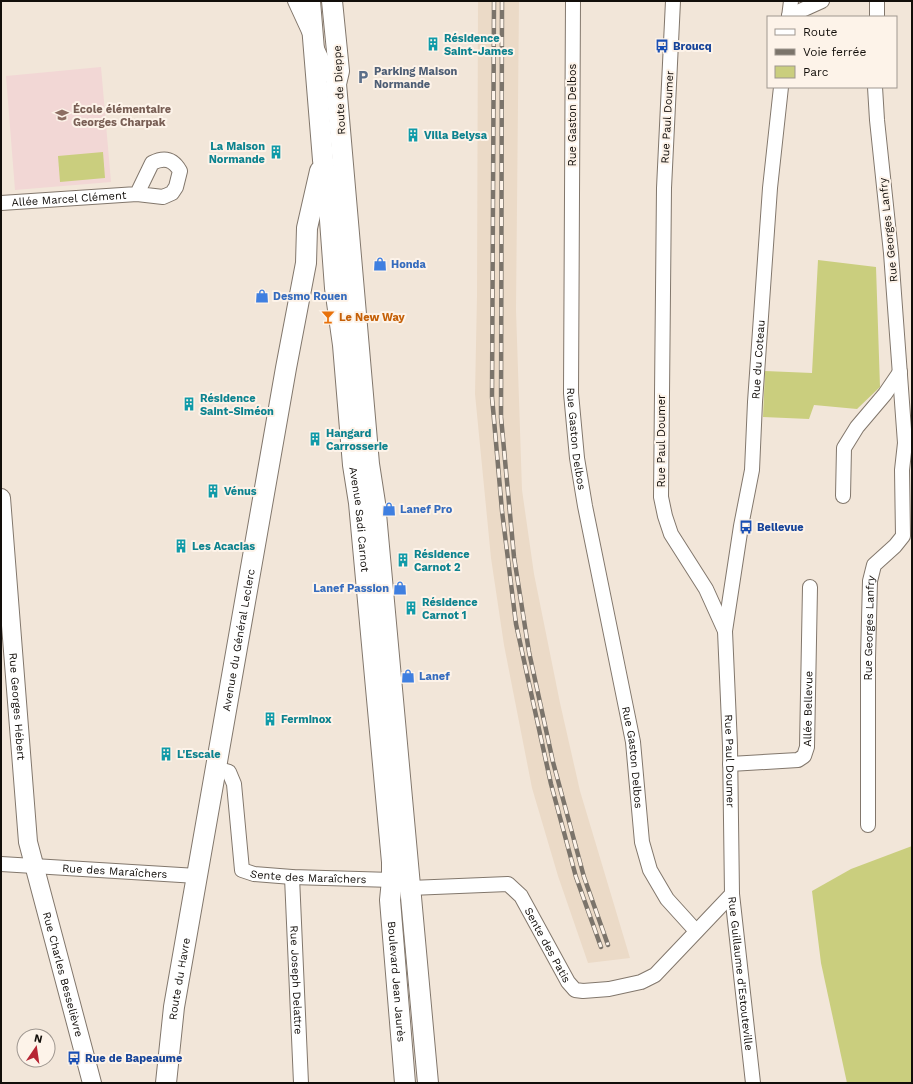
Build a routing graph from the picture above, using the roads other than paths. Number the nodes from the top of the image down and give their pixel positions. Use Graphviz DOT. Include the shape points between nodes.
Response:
graph roads {
  1 [pos="295,1"];
  2 [pos="310,1"];
  3 [pos="332,1"];
  4 [pos="573,1"];
  5 [pos="674,1"];
  6 [pos="791,1"];
  7 [pos="822,1"];
  8 [pos="877,1"];
  9 [pos="789,16"];
  10 [pos="877,16"];
  11 [pos="314,43"];
  12 [pos="336,84"];
  13 [pos="781,88"];
  14 [pos="875,88"];
  15 [pos="323,160"];
  16 [pos="137,194"];
  17 [pos="345,202"];
  18 [pos="1,203"];
  19 [pos="330,226"];
  20 [pos="333,256"];
  21 [pos="310,257"];
  22 [pos="900,372"];
  23 [pos="843,496"];
  24 [pos="1,498"];
  25 [pos="732,587"];
  26 [pos="810,587"];
  27 [pos="706,589"];
  28 [pos="725,631"];
  29 [pos="730,764"];
  30 [pos="216,768"];
  31 [pos="868,825"];
  32 [pos="1,864"];
  33 [pos="732,865"];
  34 [pos="33,866"];
  35 [pos="197,876"];
  36 [pos="292,877"];
  37 [pos="401,884"];
  38 [pos="732,894"];
  39 [pos="696,931"];
  40 [pos="92,1083"];
  41 [pos="166,1083"];
  42 [pos="300,1083"];
  43 [pos="405,1083"];
  44 [pos="428,1083"];
  45 [pos="753,1083"];
  1 -- 11 [label="street"];
  2 -- 11 [label="main road, Route de Dieppe"];
  3 -- 12 [label="main road, Route de Dieppe" via="339,71"];
  4 -- 39 [label="street, Rue Gaston Delbos" via="572,400 577,458 633,742 642,842 650,870 668,899"];
  5 -- 27 [label="street, Rue Paul Doumer" via="664,188 661,498 671,534"];
  6 -- 9 [label="street"];
  7 -- 9 [label="street"];
  8 -- 10 [label="street"];
  11 -- 12 [label="street"];
  11 -- 15 [label="main road, Route de Dieppe"];
  12 -- 17 [label="main road, Route de Dieppe"];
  13 -- 25 [label="street, Rue du Coteau" via="769,196 752,470"];
  14 -- 22 [label="street, Rue Georges Lanfry"];
  15 -- 19 [label="main road, Avenue Sadi Carnot"];
  15 -- 21 [label="main road" via="307,228"];
  16 -- 18 [label="street, Allée Marcel Clément"];
  17 -- 19 [label="main road"];
  17 -- 37 [label="main road, Avenue Sadi Carnot" via="369,464 375,503"];
  19 -- 20 [label="main road, Avenue Sadi Carnot"];
  19 -- 21 [label="main road"];
  20 -- 21 [label="main road" via="322,252"];
  20 -- 37 [label="main road, Avenue Sadi Carnot" via="344,345 353,465 359,502 392,862"];
  21 -- 30 [label="main road, Avenue du Général Leclerc" via="286,368"];
  22 -- 23 [label="street" via="844,448"];
  22 -- 31 [label="street, Rue Georges Lanfry" via="904,443 903,536 896,546 874,565 870,580"];
  24 -- 34 [label="street, Rue Georges Hébert" via="26,830"];
  25 -- 27 [label="street" via="718,592"];
  25 -- 28 [label="street, Rue du Coteau"];
  26 -- 29 [label="street, Allée Bellevue" via="804,756 798,760"];
  27 -- 28 [label="street, Rue Paul Doumer"];
  28 -- 29 [label="street, Rue Paul Doumer"];
  29 -- 33 [label="street, Rue Paul Doumer"];
  30 -- 35 [label="main road, Avenue du Général Leclerc"];
  30 -- 36 [label="street, Sente des Maraîchers" via="228,772 234,784 242,870 254,874"];
  32 -- 34 [label="street, Rue des Maraîchers"];
  33 -- 38 [label="street, Rue Guillaume d'Estouteville"];
  34 -- 35 [label="street, Rue des Maraîchers"];
  34 -- 40 [label="street, Rue Charles Besselièvre"];
  35 -- 41 [label="main road, Route du Havre" via="174,1006"];
  36 -- 37 [label="street, Sente des Maraîchers"];
  36 -- 42 [label="street, Rue Joseph Delattre"];
  37 -- 39 [label="street, Sente des Patis" via="508,884 521,896 568,982 575,990 609,990 641,982 666,964"];
  37 -- 43 [label="main road, Boulevard Jean Jaurès" via="390,900"];
  37 -- 44 [label="main road, Boulevard Jean Jaurès"];
  38 -- 39 [label="street"];
  38 -- 45 [label="street, Rue Guillaume d'Estouteville"];
}
